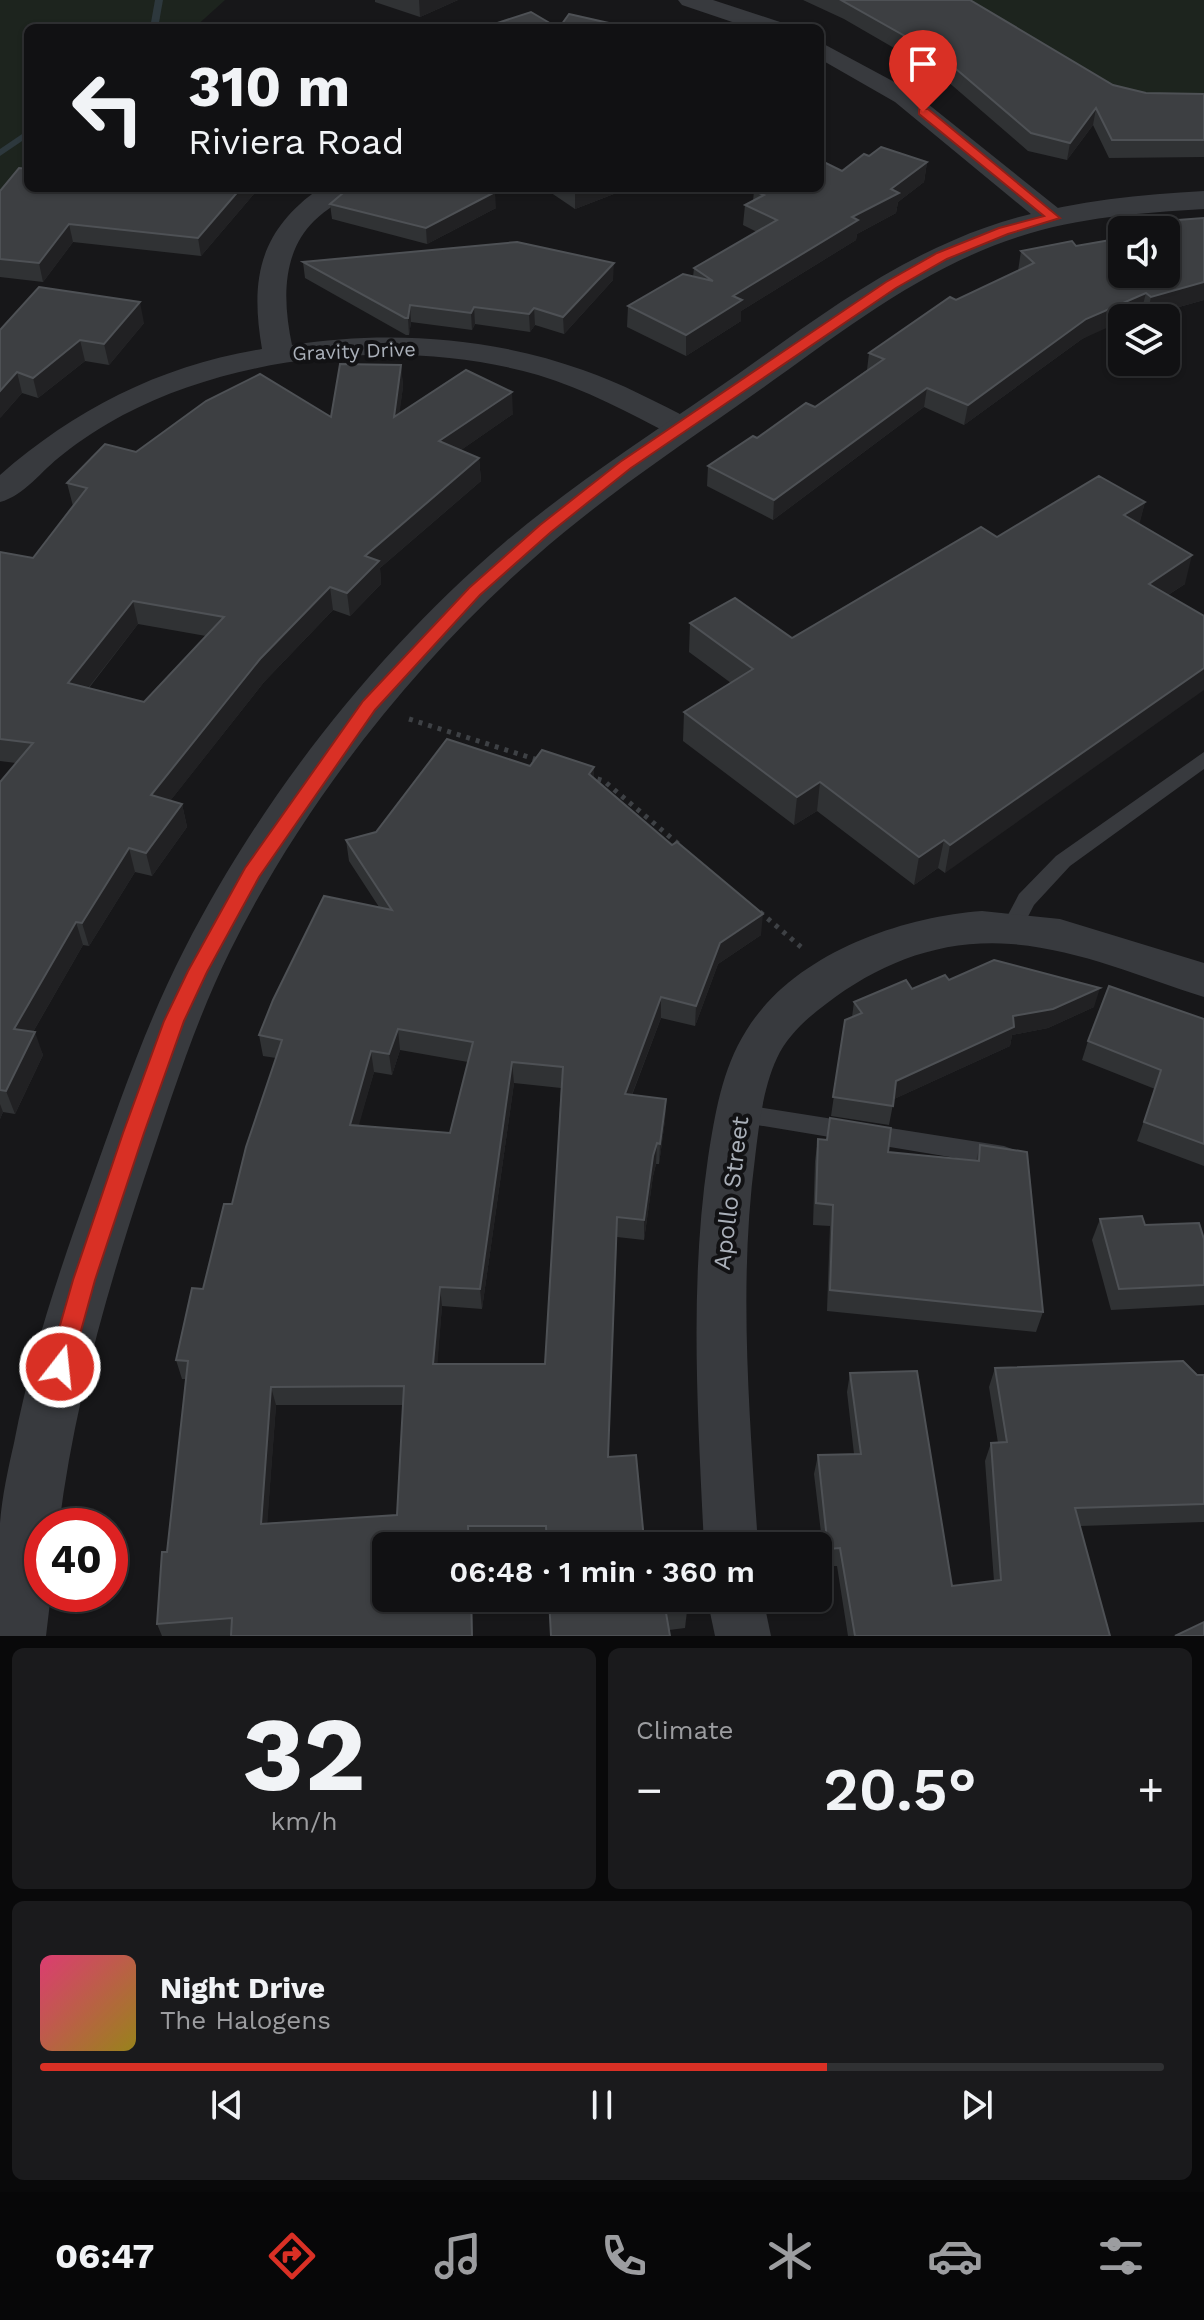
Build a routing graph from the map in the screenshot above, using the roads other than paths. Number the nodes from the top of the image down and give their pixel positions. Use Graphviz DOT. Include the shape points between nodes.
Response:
graph roads {
  1 [pos="690,0"];
  2 [pos="762,24"];
  3 [pos="824,51"];
  4 [pos="333,192"];
  5 [pos="1204,200"];
  6 [pos="1053,218"];
  7 [pos="278,354"];
  8 [pos="683,428"];
  9 [pos="0,492"];
  10 [pos="1204,759"];
  11 [pos="1012,928"];
  12 [pos="1204,980"];
  13 [pos="739,1113"];
  14 [pos="1015,1158"];
  15 [pos="730,1532"];
  16 [pos="738,1612"];
  17 [pos="15,1636"];
  18 [pos="743,1636"];
  1 -- 2 [label="street"];
  3 -- 6 [label="street" via="904,97"];
  4 -- 7 [label="street" via="298,221 275,260 269,299"];
  5 -- 6 [label="street"];
  6 -- 8 [label="street" via="1004,231 916,270"];
  7 -- 8 [label="street, Gravity Drive" via="348,347 431,348 530,363 598,385"];
  7 -- 9 [label="street, Gravity Drive" via="227,365 118,406 76,429"];
  8 -- 17 [label="street" via="626,465 459,607 369,706 252,872 209,946 174,1021 84,1280 52,1396"];
  10 -- 11 [label="lane" via="1063,861 1032,893"];
  11 -- 12 [label="street, Apollo Street" via="1057,934"];
  11 -- 13 [label="street, Apollo Street" via="921,935 873,951 832,974 786,1013 757,1051"];
  13 -- 14 [label="lane"];
  13 -- 15 [label="street, Apollo Street" via="726,1185 719,1300"];
  16 -- 18 [label="street"];
}
